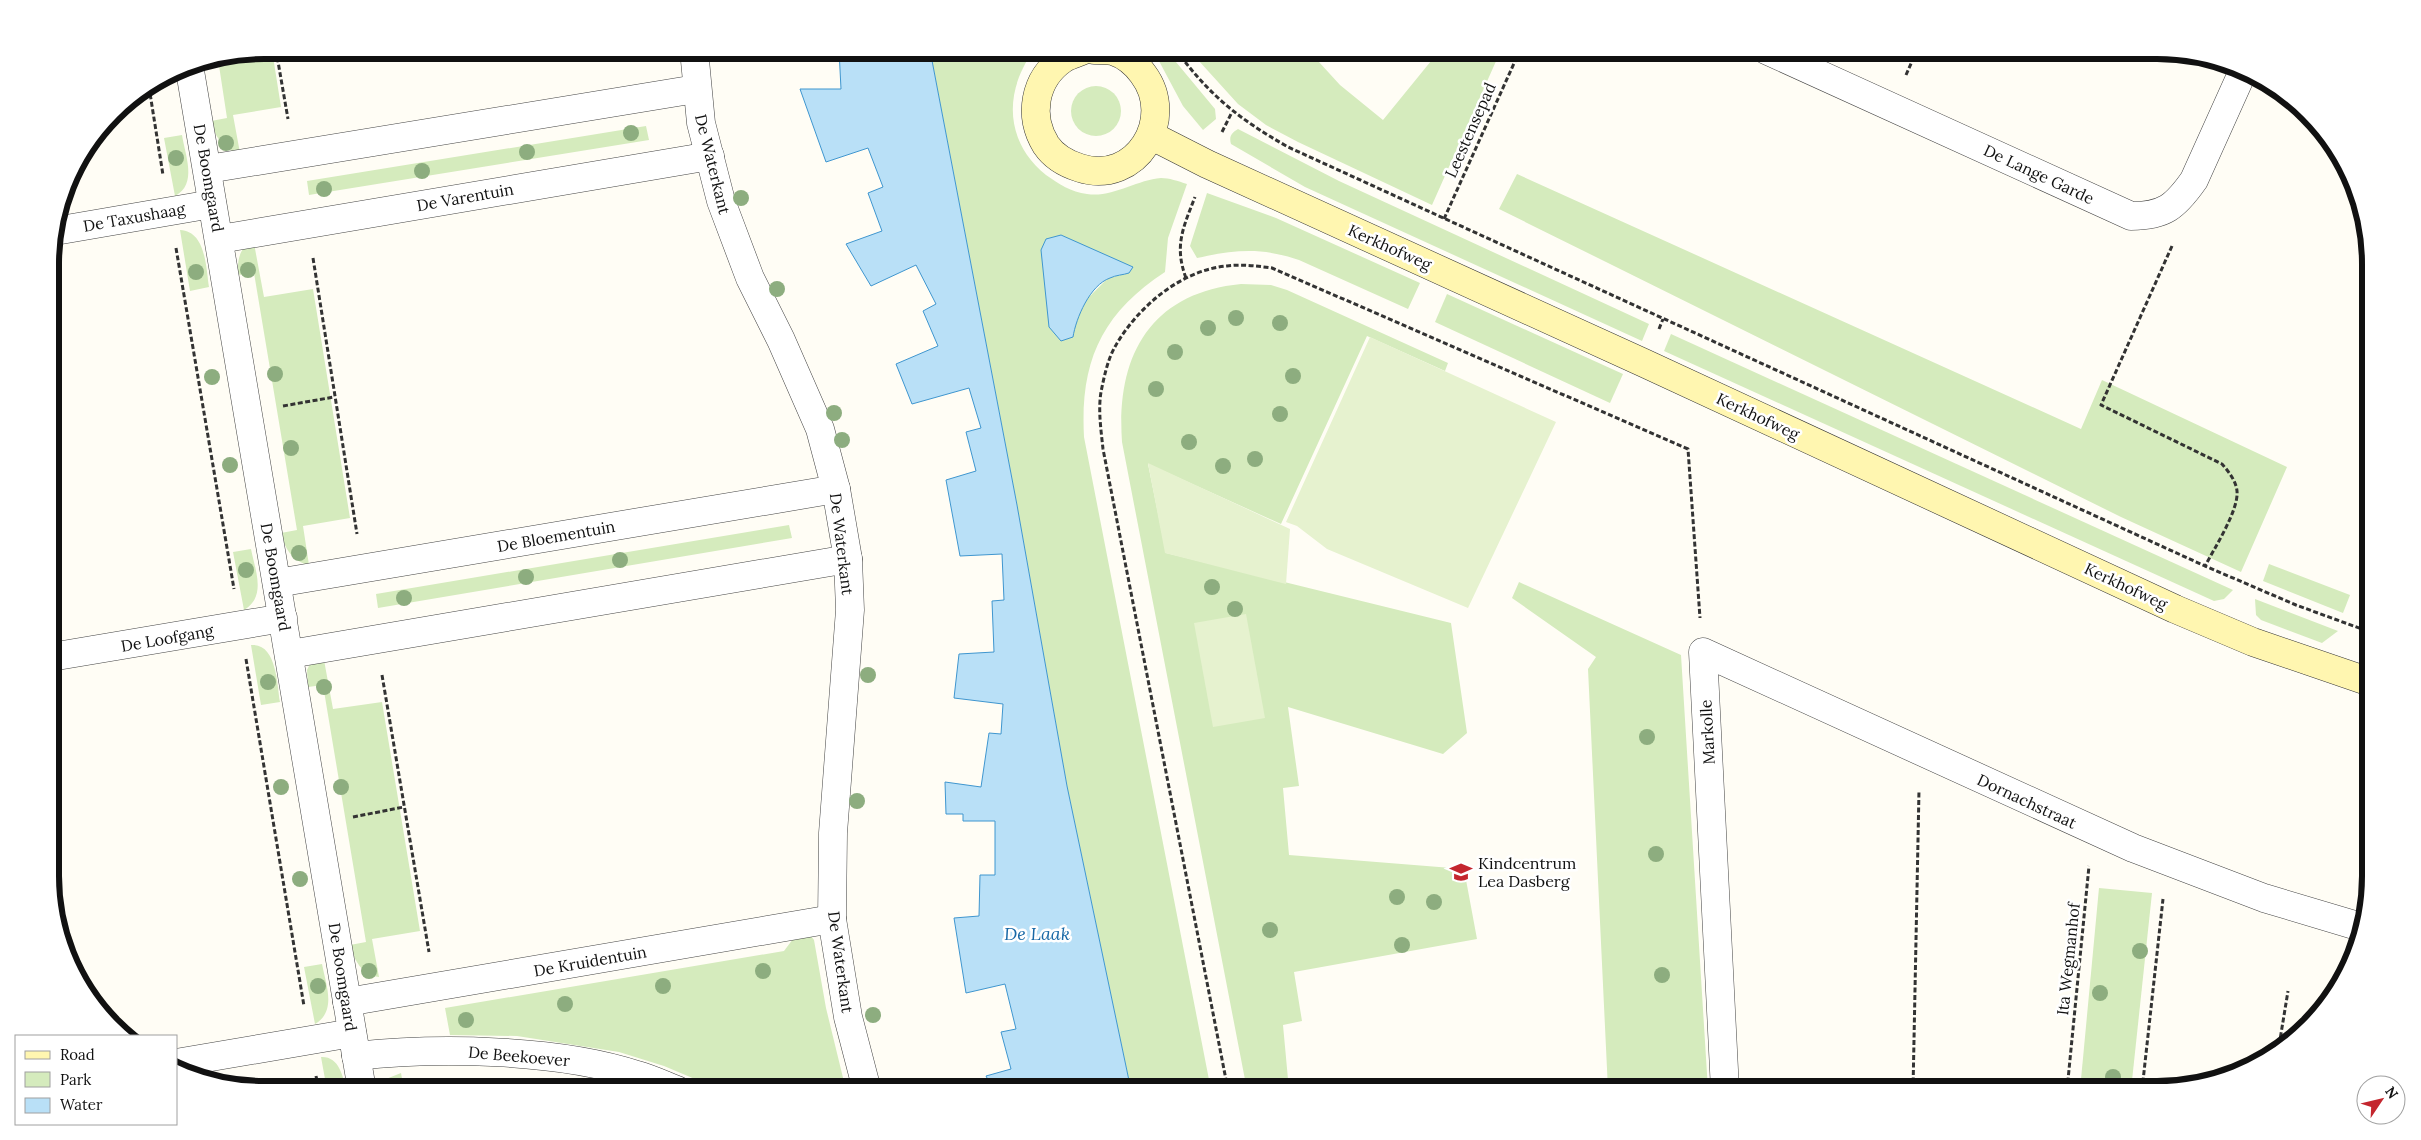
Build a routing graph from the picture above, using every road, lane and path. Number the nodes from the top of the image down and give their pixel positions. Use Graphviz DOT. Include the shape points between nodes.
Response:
graph roads {
  1 [pos="694,59"];
  2 [pos="1063,59"];
  3 [pos="1128,59"];
  4 [pos="1183,59"];
  5 [pos="1516,59"];
  6 [pos="1786,59"];
  7 [pos="190,72"];
  8 [pos="2241,76"];
  9 [pos="696,88"];
  10 [pos="1152,136"];
  11 [pos="710,156"];
  12 [pos="1207,164"];
  13 [pos="208,170"];
  14 [pos="212,204"];
  15 [pos="2167,210"];
  16 [pos="1444,219"];
  17 [pos="62,230"];
  18 [pos="220,239"];
  19 [pos="1186,278"];
  20 [pos="334,397"];
  21 [pos="248,413"];
  22 [pos="836,489"];
  23 [pos="848,559"];
  24 [pos="2205,566"];
  25 [pos="277,583"];
  26 [pos="283,618"];
  27 [pos="2362,629"];
  28 [pos="1703,652"];
  29 [pos="290,654"];
  30 [pos="59,656"];
  31 [pos="2362,679"];
  32 [pos="1920,752"];
  33 [pos="404,808"];
  34 [pos="318,824"];
  35 [pos="2092,831"];
  36 [pos="2168,862"];
  37 [pos="832,919"];
  38 [pos="2356,925"];
  39 [pos="2288,991"];
  40 [pos="347,1002"];
  41 [pos="2280,1041"];
  42 [pos="354,1045"];
  43 [pos="178,1063"];
  44 [pos="360,1081"];
  45 [pos="654,1081"];
  46 [pos="866,1081"];
  47 [pos="1226,1081"];
  48 [pos="1726,1081"];
  49 [pos="1913,1081"];
  50 [pos="2068,1081"];
  51 [pos="2143,1081"];
  1 -- 9 [label="street, De Waterkant"];
  2 -- 10 [label="street" via="1045,75 1035,99 1036,124 1047,147 1066,164 1090,171 1115,169 1137,156"];
  3 -- 10 [label="street" via="1136,64 1152,85 1157,110"];
  4 -- 16 [label="path" via="1232,112 1288,147"];
  5 -- 16 [label="path, Leestensepad"];
  6 -- 15 [label="street, De Lange Garde" via="2131,216 2152,216"];
  7 -- 13 [label="street, De Boomgaard"];
  8 -- 15 [label="street, De Lange Garde" via="2194,180 2183,196"];
  9 -- 11 [label="street, De Waterkant"];
  9 -- 13 [label="street"];
  10 -- 12 [label="street, Kerkhofweg"];
  11 -- 18 [label="street, De Varentuin"];
  11 -- 22 [label="street, De Waterkant" via="720,201 737,248 809,401"];
  12 -- 19 [label="path" via="1181,234 1180,262"];
  12 -- 31 [label="street, Kerkhofweg" via="2175,609 2253,642"];
  13 -- 14 [label="street, De Boomgaard"];
  14 -- 17 [label="street, De Taxushaag"];
  14 -- 18 [label="street, De Boomgaard"];
  15 -- 24 [label="path" via="2176,236 2101,405 2222,464 2231,474 2237,491 2235,506"];
  16 -- 24 [label="path"];
  18 -- 21 [label="street, De Boomgaard"];
  19 -- 28 [label="path" via="1226,266 1272,268 1688,449"];
  19 -- 47 [label="path" via="1131,323 1115,346 1101,394 1100,420"];
  20 -- 21 [label="path"];
  21 -- 25 [label="street, De Boomgaard"];
  22 -- 23 [label="street, De Waterkant"];
  22 -- 25 [label="street, De Bloementuin"];
  23 -- 29 [label="street"];
  23 -- 37 [label="street, De Waterkant" via="850,619 833,833"];
  24 -- 27 [label="path"];
  25 -- 26 [label="street, De Boomgaard"];
  26 -- 29 [label="street, De Boomgaard"];
  26 -- 30 [label="street, De Loofgang"];
  28 -- 32 [label="street, Dornachstraat"];
  28 -- 48 [label="street, Markolle"];
  29 -- 34 [label="street, De Boomgaard"];
  32 -- 35 [label="street, Dornachstraat"];
  32 -- 49 [label="path"];
  33 -- 34 [label="path"];
  34 -- 40 [label="street, De Boomgaard"];
  35 -- 36 [label="street, Dornachstraat"];
  35 -- 50 [label="path, Ita Wegmanhof"];
  36 -- 38 [label="street, Dornachstraat" via="2264,898"];
  36 -- 51 [label="path"];
  37 -- 40 [label="street, De Kruidentuin"];
  37 -- 46 [label="street, De Waterkant" via="848,1017"];
  39 -- 41 [label="path"];
  40 -- 42 [label="street, De Boomgaard"];
  42 -- 43 [label="street, De Beekoever"];
  42 -- 44 [label="street, De Boomgaard"];
  42 -- 45 [label="street, De Beekoever" via="390,1052 460,1051 579,1061"];
}
